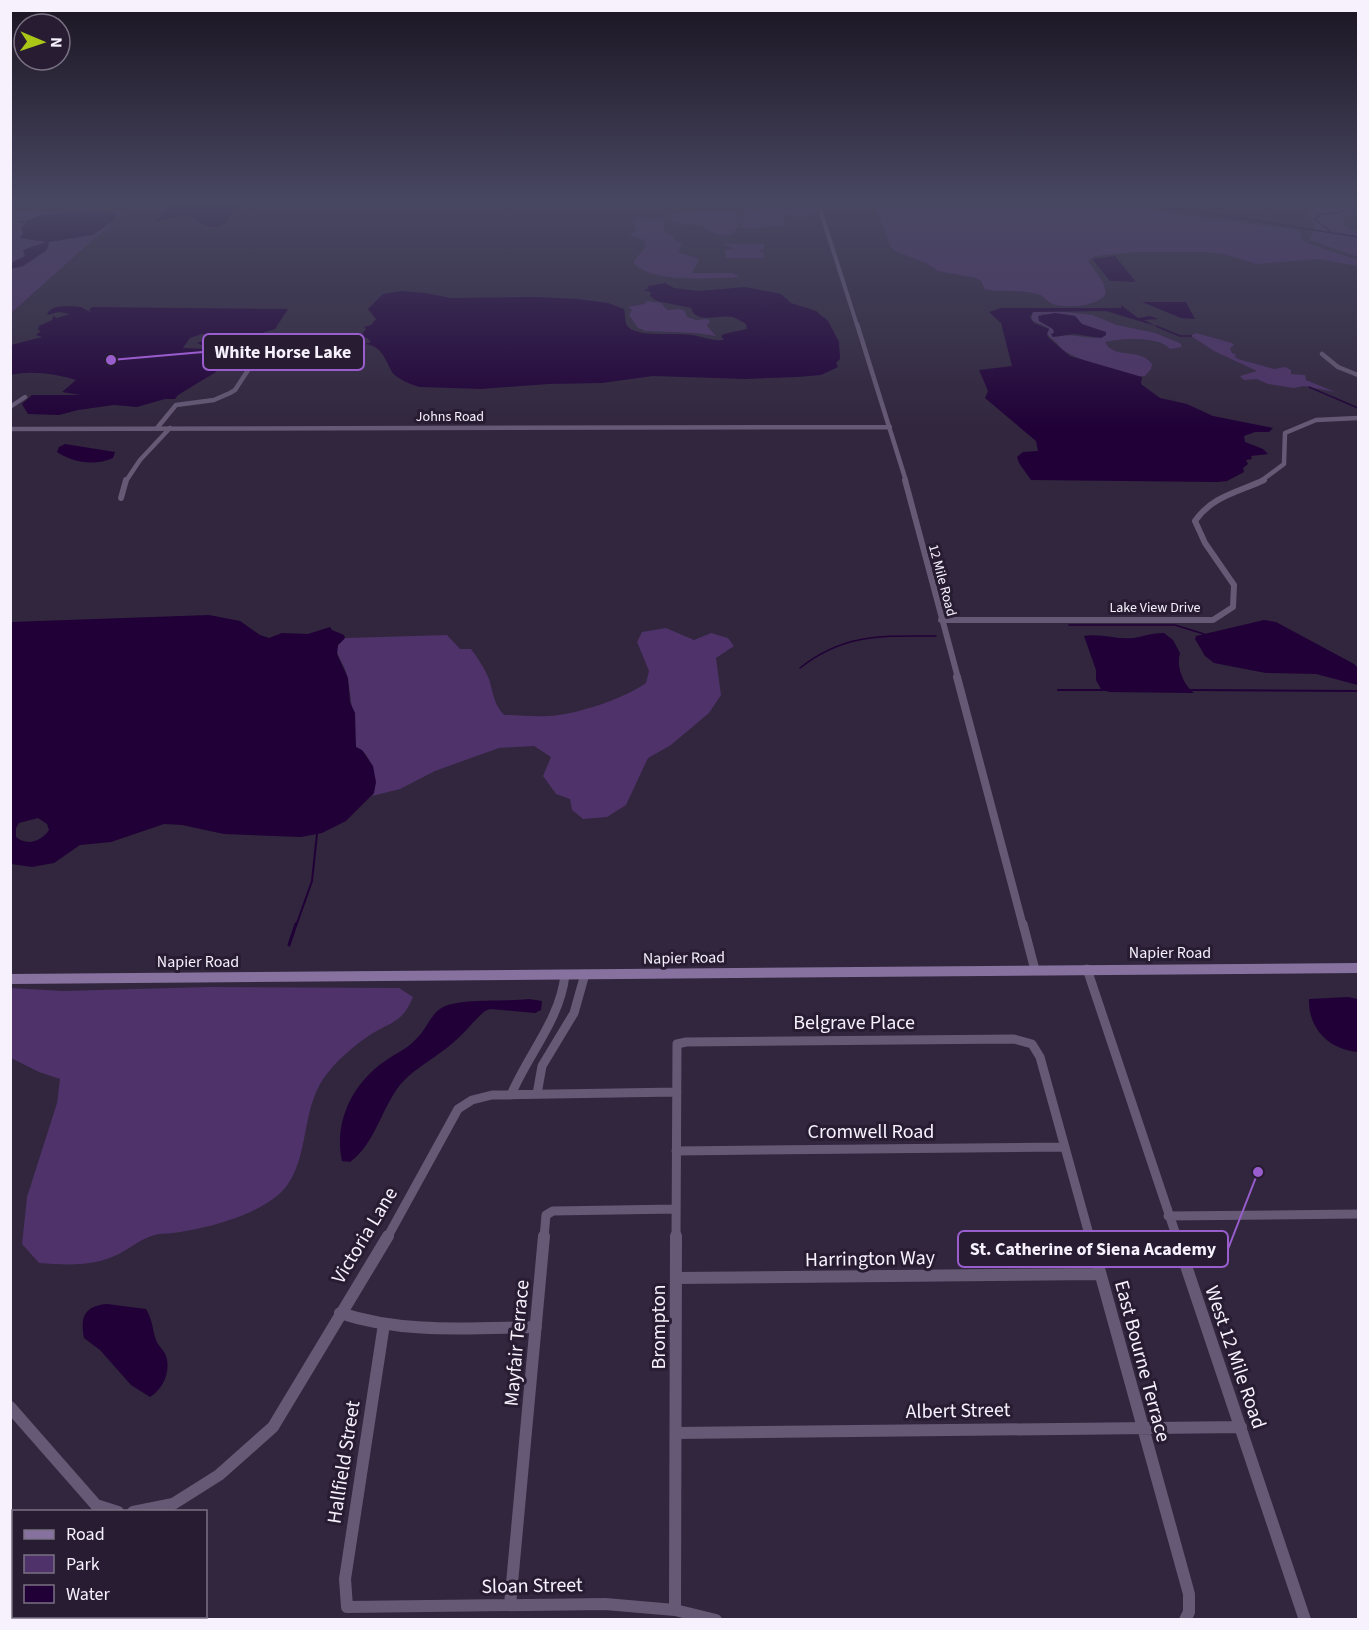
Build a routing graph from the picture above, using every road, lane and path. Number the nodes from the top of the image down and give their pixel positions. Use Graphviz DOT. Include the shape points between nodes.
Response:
graph roads {
  1 [pos="842,276"];
  2 [pos="1322,354"];
  3 [pos="238,359"];
  4 [pos="1359,375"];
  5 [pos="25,397"];
  6 [pos="10,407"];
  7 [pos="1359,418"];
  8 [pos="890,427"];
  9 [pos="157,428"];
  10 [pos="170,428"];
  11 [pos="10,429"];
  12 [pos="121,498"];
  13 [pos="941,620"];
  14 [pos="1359,968"];
  15 [pos="1087,969"];
  16 [pos="1035,970"];
  17 [pos="565,975"];
  18 [pos="585,975"];
  19 [pos="10,979"];
  20 [pos="677,1044"];
  21 [pos="1032,1044"];
  22 [pos="677,1092"];
  23 [pos="537,1094"];
  24 [pos="511,1095"];
  25 [pos="1065,1148"];
  26 [pos="676,1151"];
  27 [pos="676,1209"];
  28 [pos="1359,1214"];
  29 [pos="1168,1216"];
  30 [pos="1100,1274"];
  31 [pos="676,1278"];
  32 [pos="340,1313"];
  33 [pos="384,1324"];
  34 [pos="536,1327"];
  35 [pos="10,1407"];
  36 [pos="1142,1428"];
  37 [pos="1241,1428"];
  38 [pos="676,1433"];
  39 [pos="162,1509"];
  40 [pos="112,1510"];
  41 [pos="510,1605"];
  42 [pos="347,1607"];
  43 [pos="675,1610"];
  44 [pos="716,1620"];
  45 [pos="1185,1620"];
  46 [pos="1305,1620"];
  1 -- 8 [label="street, 12 Mile Road"];
  2 -- 4 [label="street" via="1338,367"];
  3 -- 9 [label="street" via="254,361 236,390 214,400 176,405"];
  5 -- 6 [label="street"];
  7 -- 13 [label="street, Lake View Drive" via="1316,420 1285,433 1284,464 1264,480 1220,498 1201,511 1195,521 1234,585 1233,607 1213,620"];
  8 -- 10 [label="street, Johns Road"];
  8 -- 13 [label="street, 12 Mile Road"];
  9 -- 10 [label="street, Johns Road"];
  9 -- 11 [label="street, Johns Road"];
  10 -- 12 [label="street" via="145,453 122,488"];
  13 -- 16 [label="street, 12 Mile Road"];
  14 -- 15 [label="street, Napier Road"];
  15 -- 16 [label="street, Napier Road"];
  15 -- 29 [label="street, West 12 Mile Road"];
  16 -- 18 [label="street, Napier Road"];
  17 -- 18 [label="street, Napier Road"];
  17 -- 19 [label="street, Napier Road"];
  17 -- 24 [label="street" via="563,998 553,1022 533,1050"];
  18 -- 23 [label="street" via="574,1014 542,1066"];
  20 -- 21 [label="street, Belgrave Place" via="1014,1039"];
  20 -- 22 [label="street, Brompton"];
  21 -- 25 [label="street, East Bourne Terrace" via="1040,1057"];
  22 -- 23 [label="street, Victoria Lane"];
  22 -- 26 [label="street, Brompton"];
  23 -- 24 [label="street, Victoria Lane"];
  24 -- 32 [label="street, Victoria Lane" via="472,1100 458,1109 407,1204"];
  25 -- 26 [label="street, Cromwell Road"];
  25 -- 30 [label="street, East Bourne Terrace"];
  26 -- 27 [label="street, Brompton"];
  27 -- 31 [label="street, Brompton"];
  27 -- 34 [label="street, Mayfair Terrace" via="553,1211 546,1215"];
  28 -- 29 [label="street"];
  29 -- 37 [label="street, West 12 Mile Road"];
  30 -- 31 [label="street, Harrington Way"];
  30 -- 36 [label="street, East Bourne Terrace"];
  31 -- 38 [label="street, Brompton"];
  32 -- 33 [label="street"];
  32 -- 39 [label="street, Victoria Lane" via="273,1427 219,1475"];
  33 -- 34 [label="street"];
  33 -- 42 [label="street, Hallfield Street" via="345,1579"];
  34 -- 41 [label="street, Mayfair Terrace"];
  35 -- 40 [label="street" via="96,1505"];
  36 -- 37 [label="street, Albert Street"];
  36 -- 38 [label="street, Albert Street"];
  36 -- 45 [label="street, East Bourne Terrace" via="1189,1594"];
  37 -- 46 [label="street, West 12 Mile Road"];
  38 -- 43 [label="street, Brompton"];
  41 -- 42 [label="street, Sloan Street"];
  41 -- 43 [label="street, Sloan Street" via="605,1604"];
  43 -- 44 [label="street, Sloan Street"];
}
